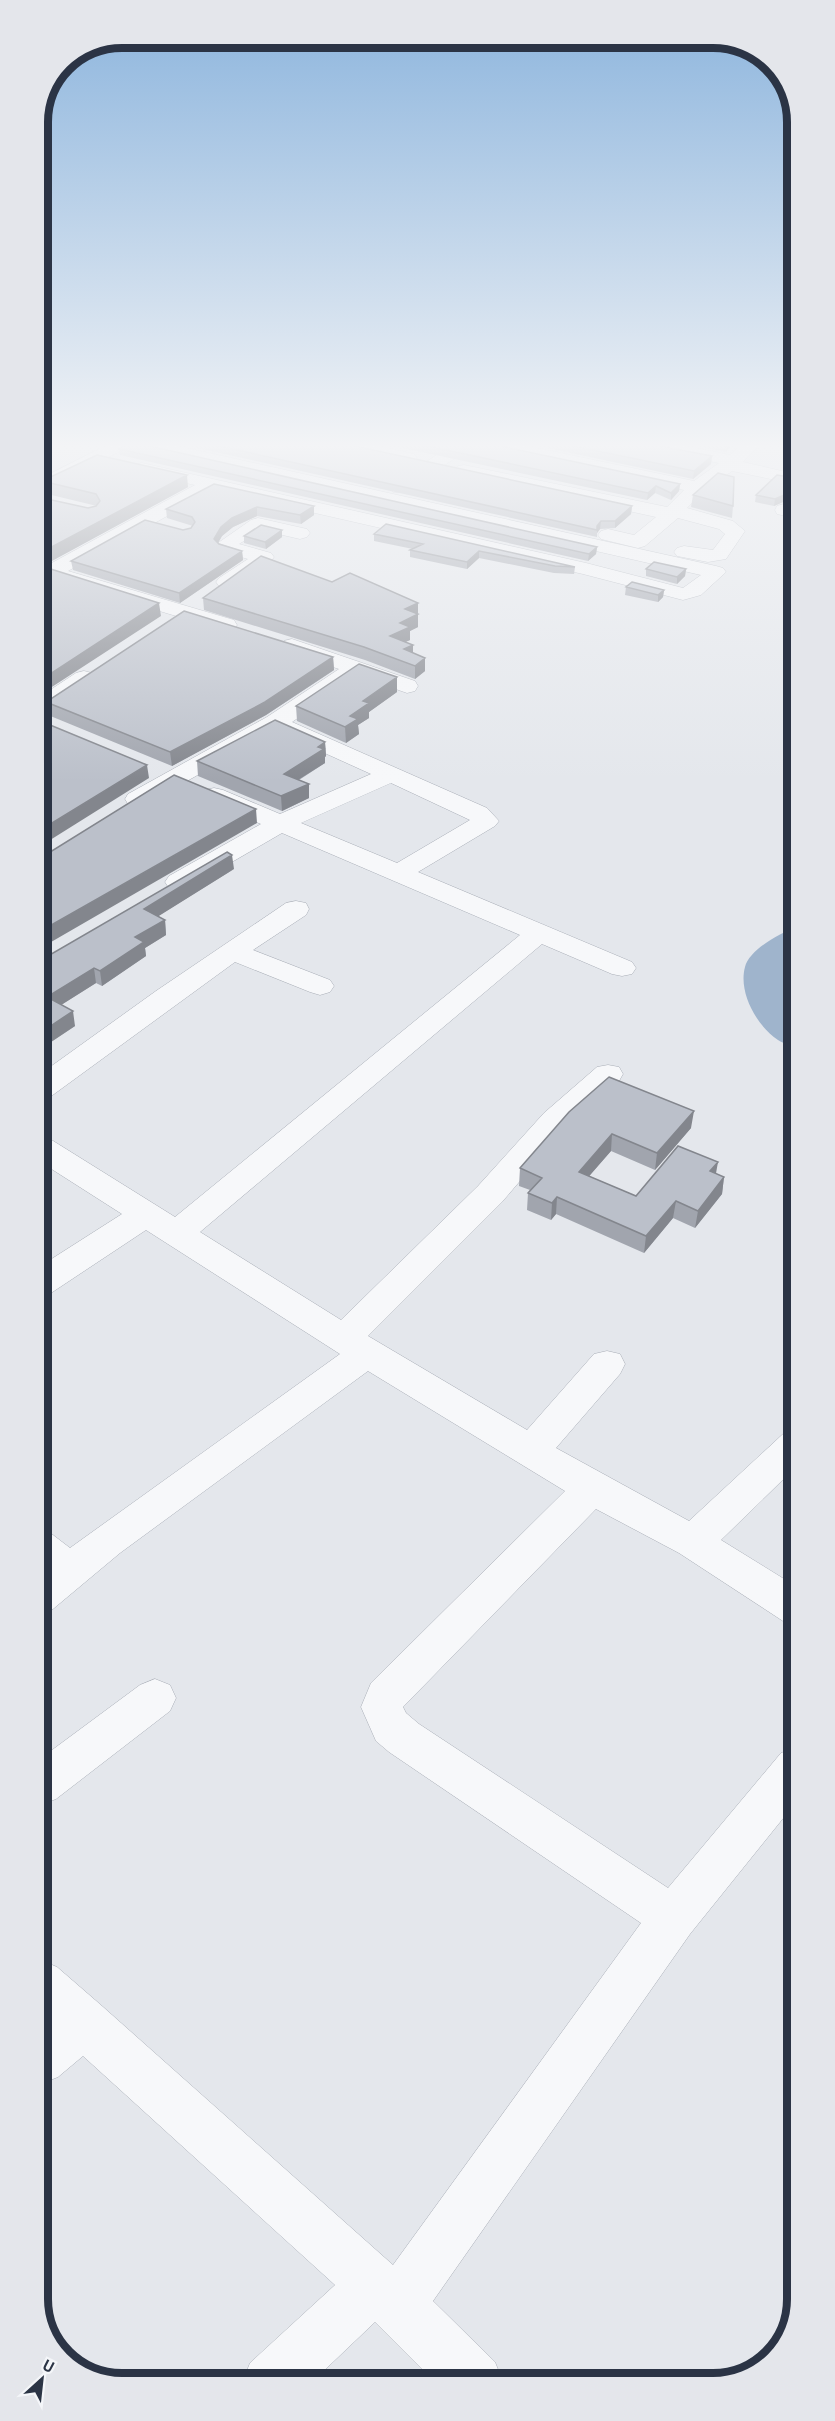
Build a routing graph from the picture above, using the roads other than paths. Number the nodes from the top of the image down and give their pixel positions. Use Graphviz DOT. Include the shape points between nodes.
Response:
graph roads {
  1 [pos="73,556"];
  2 [pos="260,556"];
  3 [pos="533,556"];
  4 [pos="644,556"];
  5 [pos="264,557"];
  6 [pos="48,568"];
  7 [pos="48,571"];
  8 [pos="198,602"];
  9 [pos="165,625"];
  10 [pos="356,668"];
  11 [pos="97,669"];
  12 [pos="407,686"];
  13 [pos="48,701"];
  14 [pos="275,722"];
  15 [pos="144,765"];
  16 [pos="390,775"];
  17 [pos="173,777"];
  18 [pos="115,813"];
  19 [pos="282,822"];
  20 [pos="400,872"];
  21 [pos="156,895"];
  22 [pos="296,909"];
  23 [pos="539,933"];
  24 [pos="232,951"];
  25 [pos="622,968"];
  26 [pos="320,986"];
  27 [pos="608,1074"];
  28 [pos="48,1083"];
  29 [pos="48,1152"];
  30 [pos="146,1214"];
  31 [pos="177,1233"];
  32 [pos="48,1278"];
  33 [pos="356,1346"];
  34 [pos="608,1364"];
  35 [pos="531,1451"];
  36 [pos="787,1453"];
  37 [pos="592,1488"];
  38 [pos="693,1542"];
  39 [pos="48,1553"];
  40 [pos="71,1570"];
  41 [pos="48,1589"];
  42 [pos="787,1603"];
  43 [pos="155,1698"];
  44 [pos="48,1779"];
  45 [pos="787,1779"];
  46 [pos="673,1918"];
  47 [pos="48,1991"];
  48 [pos="86,2023"];
  49 [pos="48,2053"];
  50 [pos="386,2295"];
  51 [pos="283,2373"];
  52 [pos="466,2373"];
  1 -- 6 [label="street"];
  2 -- 5 [label="street"];
  3 -- 4 [label="street" via="682,594 694,591 716,572"];
  5 -- 8 [label="street"];
  7 -- 8 [label="street"];
  8 -- 9 [label="street"];
  8 -- 10 [label="street" via="259,636"];
  10 -- 12 [label="street"];
  10 -- 14 [label="street"];
  11 -- 13 [label="street"];
  14 -- 16 [label="street"];
  14 -- 17 [label="street"];
  15 -- 17 [label="street"];
  16 -- 19 [label="street"];
  16 -- 20 [label="street" via="478,813 486,821"];
  17 -- 18 [label="street"];
  17 -- 19 [label="street"];
  19 -- 20 [label="street"];
  19 -- 21 [label="street"];
  20 -- 23 [label="street"];
  22 -- 24 [label="street"];
  23 -- 25 [label="street"];
  23 -- 31 [label="street"];
  24 -- 26 [label="street"];
  24 -- 28 [label="street"];
  27 -- 33 [label="street" via="555,1119"];
  29 -- 30 [label="street"];
  30 -- 31 [label="street"];
  30 -- 32 [label="street"];
  31 -- 33 [label="street"];
  33 -- 35 [label="street"];
  33 -- 40 [label="street"];
  34 -- 35 [label="street"];
  35 -- 37 [label="street"];
  36 -- 38 [label="street"];
  37 -- 38 [label="street"];
  37 -- 46 [label="street" via="386,1696 382,1707 392,1727 404,1738"];
  38 -- 42 [label="street"];
  39 -- 40 [label="street"];
  40 -- 41 [label="street"];
  43 -- 44 [label="street"];
  45 -- 46 [label="street"];
  46 -- 50 [label="street"];
  47 -- 48 [label="street"];
  48 -- 49 [label="street"];
  48 -- 50 [label="street"];
  50 -- 51 [label="street"];
  50 -- 52 [label="street"];
}
